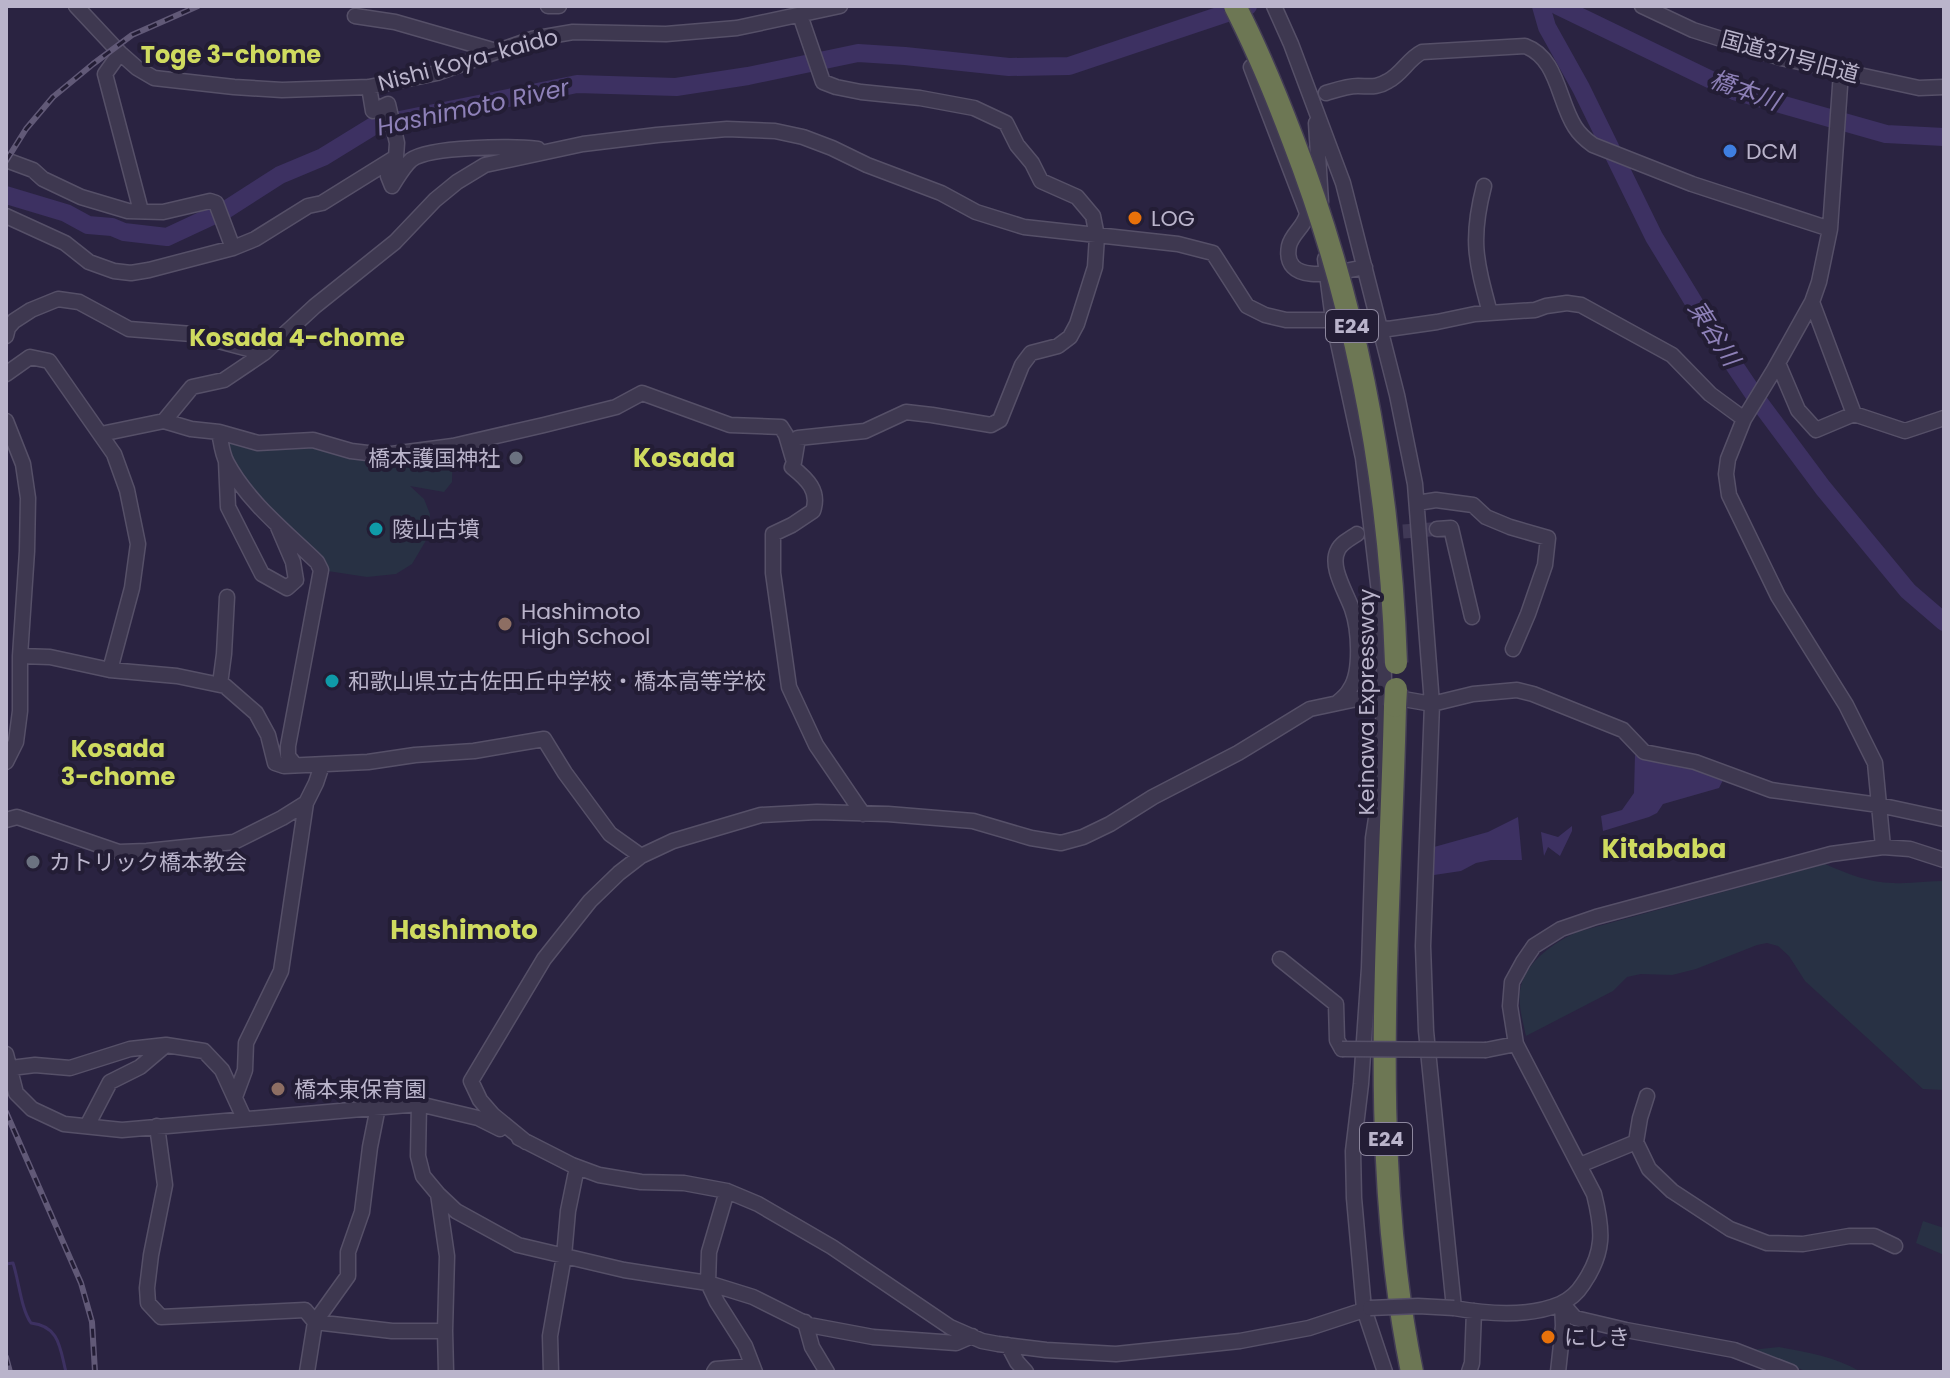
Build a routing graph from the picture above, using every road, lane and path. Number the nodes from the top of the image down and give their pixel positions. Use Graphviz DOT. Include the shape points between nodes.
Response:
graph roads {
  1 [pos="76,6"];
  2 [pos="548,6"];
  3 [pos="559,6"];
  4 [pos="840,6"];
  5 [pos="1235,6"];
  6 [pos="1274,6"];
  7 [pos="1642,6"];
  8 [pos="800,15"];
  9 [pos="355,16"];
  10 [pos="497,51"];
  11 [pos="120,53"];
  12 [pos="1251,67"];
  13 [pos="1841,72"];
  14 [pos="369,87"];
  15 [pos="1944,87"];
  16 [pos="1326,93"];
  17 [pos="1314,107"];
  18 [pos="396,150"];
  19 [pos="551,151"];
  20 [pos="6,160"];
  21 [pos="1484,186"];
  22 [pos="141,211"];
  23 [pos="6,216"];
  24 [pos="1354,223"];
  25 [pos="1830,229"];
  26 [pos="1323,235"];
  27 [pos="1097,236"];
  28 [pos="233,248"];
  29 [pos="1365,267"];
  30 [pos="1326,274"];
  31 [pos="1812,302"];
  32 [pos="1490,313"];
  33 [pos="1333,320"];
  34 [pos="1381,328"];
  35 [pos="6,336"];
  36 [pos="264,353"];
  37 [pos="1776,366"];
  38 [pos="6,374"];
  39 [pos="1746,414"];
  40 [pos="1854,414"];
  41 [pos="1944,418"];
  42 [pos="6,421"];
  43 [pos="164,421"];
  44 [pos="219,432"];
  45 [pos="101,434"];
  46 [pos="226,461"];
  47 [pos="794,462"];
  48 [pos="1417,503"];
  49 [pos="277,523"];
  50 [pos="1437,529"];
  51 [pos="1357,534"];
  52 [pos="227,597"];
  53 [pos="1472,617"];
  54 [pos="1513,649"];
  55 [pos="20,656"];
  56 [pos="110,670"];
  57 [pos="220,684"];
  58 [pos="1392,697"];
  59 [pos="1337,703"];
  60 [pos="1432,704"];
  61 [pos="6,762"];
  62 [pos="295,765"];
  63 [pos="322,765"];
  64 [pos="306,803"];
  65 [pos="1879,805"];
  66 [pos="863,814"];
  67 [pos="1944,819"];
  68 [pos="6,820"];
  69 [pos="1883,847"];
  70 [pos="641,856"];
  71 [pos="1944,860"];
  72 [pos="1280,959"];
  73 [pos="1516,1044"];
  74 [pos="166,1045"];
  75 [pos="8,1061"];
  76 [pos="1647,1096"];
  77 [pos="235,1097"];
  78 [pos="419,1104"];
  79 [pos="378,1107"];
  80 [pos="244,1118"];
  81 [pos="87,1126"];
  82 [pos="157,1126"];
  83 [pos="526,1142"];
  84 [pos="1636,1142"];
  85 [pos="1580,1165"];
  86 [pos="577,1167"];
  87 [pos="727,1191"];
  88 [pos="438,1194"];
  89 [pos="1895,1246"];
  90 [pos="564,1256"];
  91 [pos="708,1283"];
  92 [pos="1562,1303"];
  93 [pos="1367,1308"];
  94 [pos="1454,1308"];
  95 [pos="1474,1311"];
  96 [pos="315,1322"];
  97 [pos="805,1322"];
  98 [pos="445,1331"];
  99 [pos="972,1336"];
  100 [pos="1008,1345"];
  101 [pos="754,1369"];
  102 [pos="307,1372"];
  103 [pos="446,1372"];
  104 [pos="551,1372"];
  105 [pos="714,1372"];
  106 [pos="827,1372"];
  107 [pos="1026,1372"];
  108 [pos="1385,1372"];
  109 [pos="1412,1372"];
  110 [pos="1469,1372"];
  111 [pos="1558,1372"];
  112 [pos="1791,1372"];
  1 -- 11 [label="street, Nishi Koya-kaido"];
  2 -- 3 [label="street"];
  4 -- 8 [label="street, Nishi Koya-kaido"];
  5 -- 58 [label="highway, Keinawa Expressway / E24, bridge" via="1313,190 1357,347 1391,567 1396,663"];
  6 -- 17 [label="street"];
  7 -- 13 [label="street, 国道371号旧道" via="1755,51"];
  8 -- 10 [label="street, Nishi Koya-kaido" via="737,28 666,34 573,32"];
  8 -- 27 [label="street" via="823,82 974,108 1006,123 1041,181 1077,197 1093,216"];
  9 -- 10 [label="street"];
  10 -- 14 [label="street, Nishi Koya-kaido" via="437,73"];
  11 -- 14 [label="street, Nishi Koya-kaido" via="154,78 282,90"];
  11 -- 22 [label="street" via="105,74"];
  12 -- 30 [label="street" via="1307,213 1289,257 1298,271"];
  13 -- 15 [label="street, 国道371号旧道" via="1919,88"];
  13 -- 25 [label="street"];
  14 -- 18 [label="street" via="373,111 388,104"];
  16 -- 25 [label="street" via="1377,87 1422,52 1525,46 1549,66 1573,125 1593,145"];
  17 -- 24 [label="street"];
  17 -- 26 [label="street"];
  18 -- 19 [label="street" via="388,176 392,186 419,156 507,146"];
  18 -- 28 [label="street" via="322,203"];
  19 -- 27 [label="street" via="657,135 775,131 832,148 976,212 1024,227"];
  19 -- 36 [label="street" via="485,165 457,182"];
  20 -- 22 [label="street" via="81,197"];
  21 -- 32 [label="street" via="1475,243"];
  22 -- 28 [label="street" via="216,203"];
  23 -- 28 [label="street" via="114,271 149,270"];
  24 -- 26 [label="street"];
  24 -- 29 [label="street"];
  25 -- 31 [label="street"];
  26 -- 30 [label="street"];
  27 -- 33 [label="street" via="1213,253 1247,306 1286,320"];
  27 -- 47 [label="street" via="1095,267 1077,324 1058,346 1031,353 1000,420 991,425 906,412 865,431 798,438"];
  29 -- 30 [label="street"];
  29 -- 34 [label="street"];
  30 -- 33 [label="street"];
  31 -- 37 [label="street"];
  31 -- 40 [label="street"];
  32 -- 34 [label="street"];
  32 -- 39 [label="street" via="1581,305 1672,355 1710,394"];
  33 -- 34 [label="street"];
  33 -- 58 [label="street" via="1363,458"];
  34 -- 48 [label="street"];
  35 -- 36 [label="street" via="14,321 58,299 79,302 129,329 192,334"];
  36 -- 43 [label="street" via="224,380 192,387"];
  37 -- 39 [label="street"];
  37 -- 40 [label="street" via="1798,410 1816,430"];
  38 -- 45 [label="street" via="30,357 49,361"];
  39 -- 65 [label="street" via="1728,459 1729,495 1778,596 1846,705 1875,763"];
  40 -- 41 [label="street" via="1905,431"];
  42 -- 55 [label="street" via="23,464 28,498"];
  43 -- 44 [label="street"];
  43 -- 45 [label="street"];
  44 -- 46 [label="street"];
  44 -- 47 [label="street" via="258,443 313,440 384,455 513,432 616,407 642,393 730,425 781,427"];
  45 -- 56 [label="street" via="127,490 138,544"];
  46 -- 49 [label="street"];
  46 -- 49 [label="street" via="228,507 262,574 287,588 296,580"];
  47 -- 66 [label="street" via="792,467 813,487 815,498 813,511 773,534 773,573 789,687 816,745"];
  48 -- 54 [label="street" via="1473,505 1486,517 1548,538 1545,565"];
  48 -- 60 [label="street"];
  49 -- 62 [label="street" via="321,570 288,746"];
  50 -- 53 [label="street" via="1451,528"];
  51 -- 59 [label="street" via="1341,545 1334,565 1358,632 1354,682"];
  52 -- 57 [label="street"];
  55 -- 56 [label="street"];
  55 -- 61 [label="street" via="16,742"];
  56 -- 57 [label="street"];
  57 -- 62 [label="street" via="256,713 275,763"];
  58 -- 59 [label="street"];
  58 -- 60 [label="street"];
  58 -- 93 [label="street" via="1373,838 1369,968 1353,1151"];
  58 -- 109 [label="highway, Keinawa Expressway / E24" via="1387,1158 1393,1249"];
  59 -- 66 [label="street" via="1310,709 1110,824 1061,843 973,821"];
  60 -- 65 [label="street" via="1517,690 1623,730 1644,752 1695,762 1771,790"];
  60 -- 94 [label="street" via="1423,946 1426,1031"];
  62 -- 63 [label="street"];
  63 -- 64 [label="street"];
  63 -- 70 [label="street" via="544,739 610,834"];
  64 -- 68 [label="street" via="234,842 147,851 119,852 17,817"];
  64 -- 77 [label="street" via="281,971 246,1043 245,1070"];
  65 -- 67 [label="street"];
  65 -- 69 [label="street"];
  66 -- 70 [label="street" via="761,815"];
  69 -- 71 [label="street"];
  69 -- 73 [label="street" via="1831,854 1561,929 1534,946 1512,982"];
  70 -- 83 [label="street" via="590,901 544,959 471,1079 493,1115"];
  72 -- 73 [label="street, bridge" via="1336,1004 1342,1049 1486,1050"];
  73 -- 85 [label="street"];
  74 -- 75 [label="street" via="130,1049 70,1068"];
  74 -- 77 [label="street" via="204,1051 222,1070"];
  74 -- 81 [label="street" via="140,1067 110,1082"];
  75 -- 81 [label="street" via="16,1093 32,1109 64,1124"];
  76 -- 84 [label="street"];
  77 -- 80 [label="street"];
  78 -- 79 [label="street"];
  78 -- 83 [label="street" via="478,1118"];
  78 -- 88 [label="street" via="418,1156 423,1176"];
  79 -- 80 [label="street"];
  79 -- 96 [label="street" via="362,1212 348,1252 348,1276"];
  80 -- 82 [label="street"];
  81 -- 82 [label="street"];
  82 -- 96 [label="street" via="165,1185 148,1303 161,1317 305,1310"];
  83 -- 86 [label="street"];
  84 -- 85 [label="street"];
  84 -- 89 [label="street" via="1649,1169 1672,1191 1730,1229 1767,1243 1874,1236"];
  85 -- 92 [label="street" via="1594,1194 1601,1241 1594,1268"];
  86 -- 87 [label="street" via="641,1182"];
  86 -- 90 [label="street"];
  87 -- 91 [label="street" via="709,1252"];
  87 -- 99 [label="street" via="820,1240 950,1327"];
  88 -- 90 [label="street" via="465,1216 518,1245"];
  88 -- 98 [label="street" via="447,1256"];
  90 -- 91 [label="street"];
  90 -- 104 [label="street" via="550,1336"];
  91 -- 97 [label="street"];
  91 -- 101 [label="street"];
  92 -- 95 [label="street" via="1537,1310"];
  92 -- 111 [label="street"];
  92 -- 112 [label="street" via="1575,1318 1734,1350"];
  93 -- 94 [label="street, bridge"];
  93 -- 100 [label="street" via="1309,1328 1240,1341 1116,1354"];
  93 -- 108 [label="street"];
  94 -- 95 [label="street"];
  95 -- 110 [label="street"];
  96 -- 98 [label="street"];
  96 -- 102 [label="street"];
  97 -- 99 [label="street" via="873,1337 956,1343"];
  97 -- 106 [label="street"];
  98 -- 103 [label="street"];
  99 -- 100 [label="street"];
  100 -- 107 [label="street"];
  101 -- 105 [label="street"];
}
